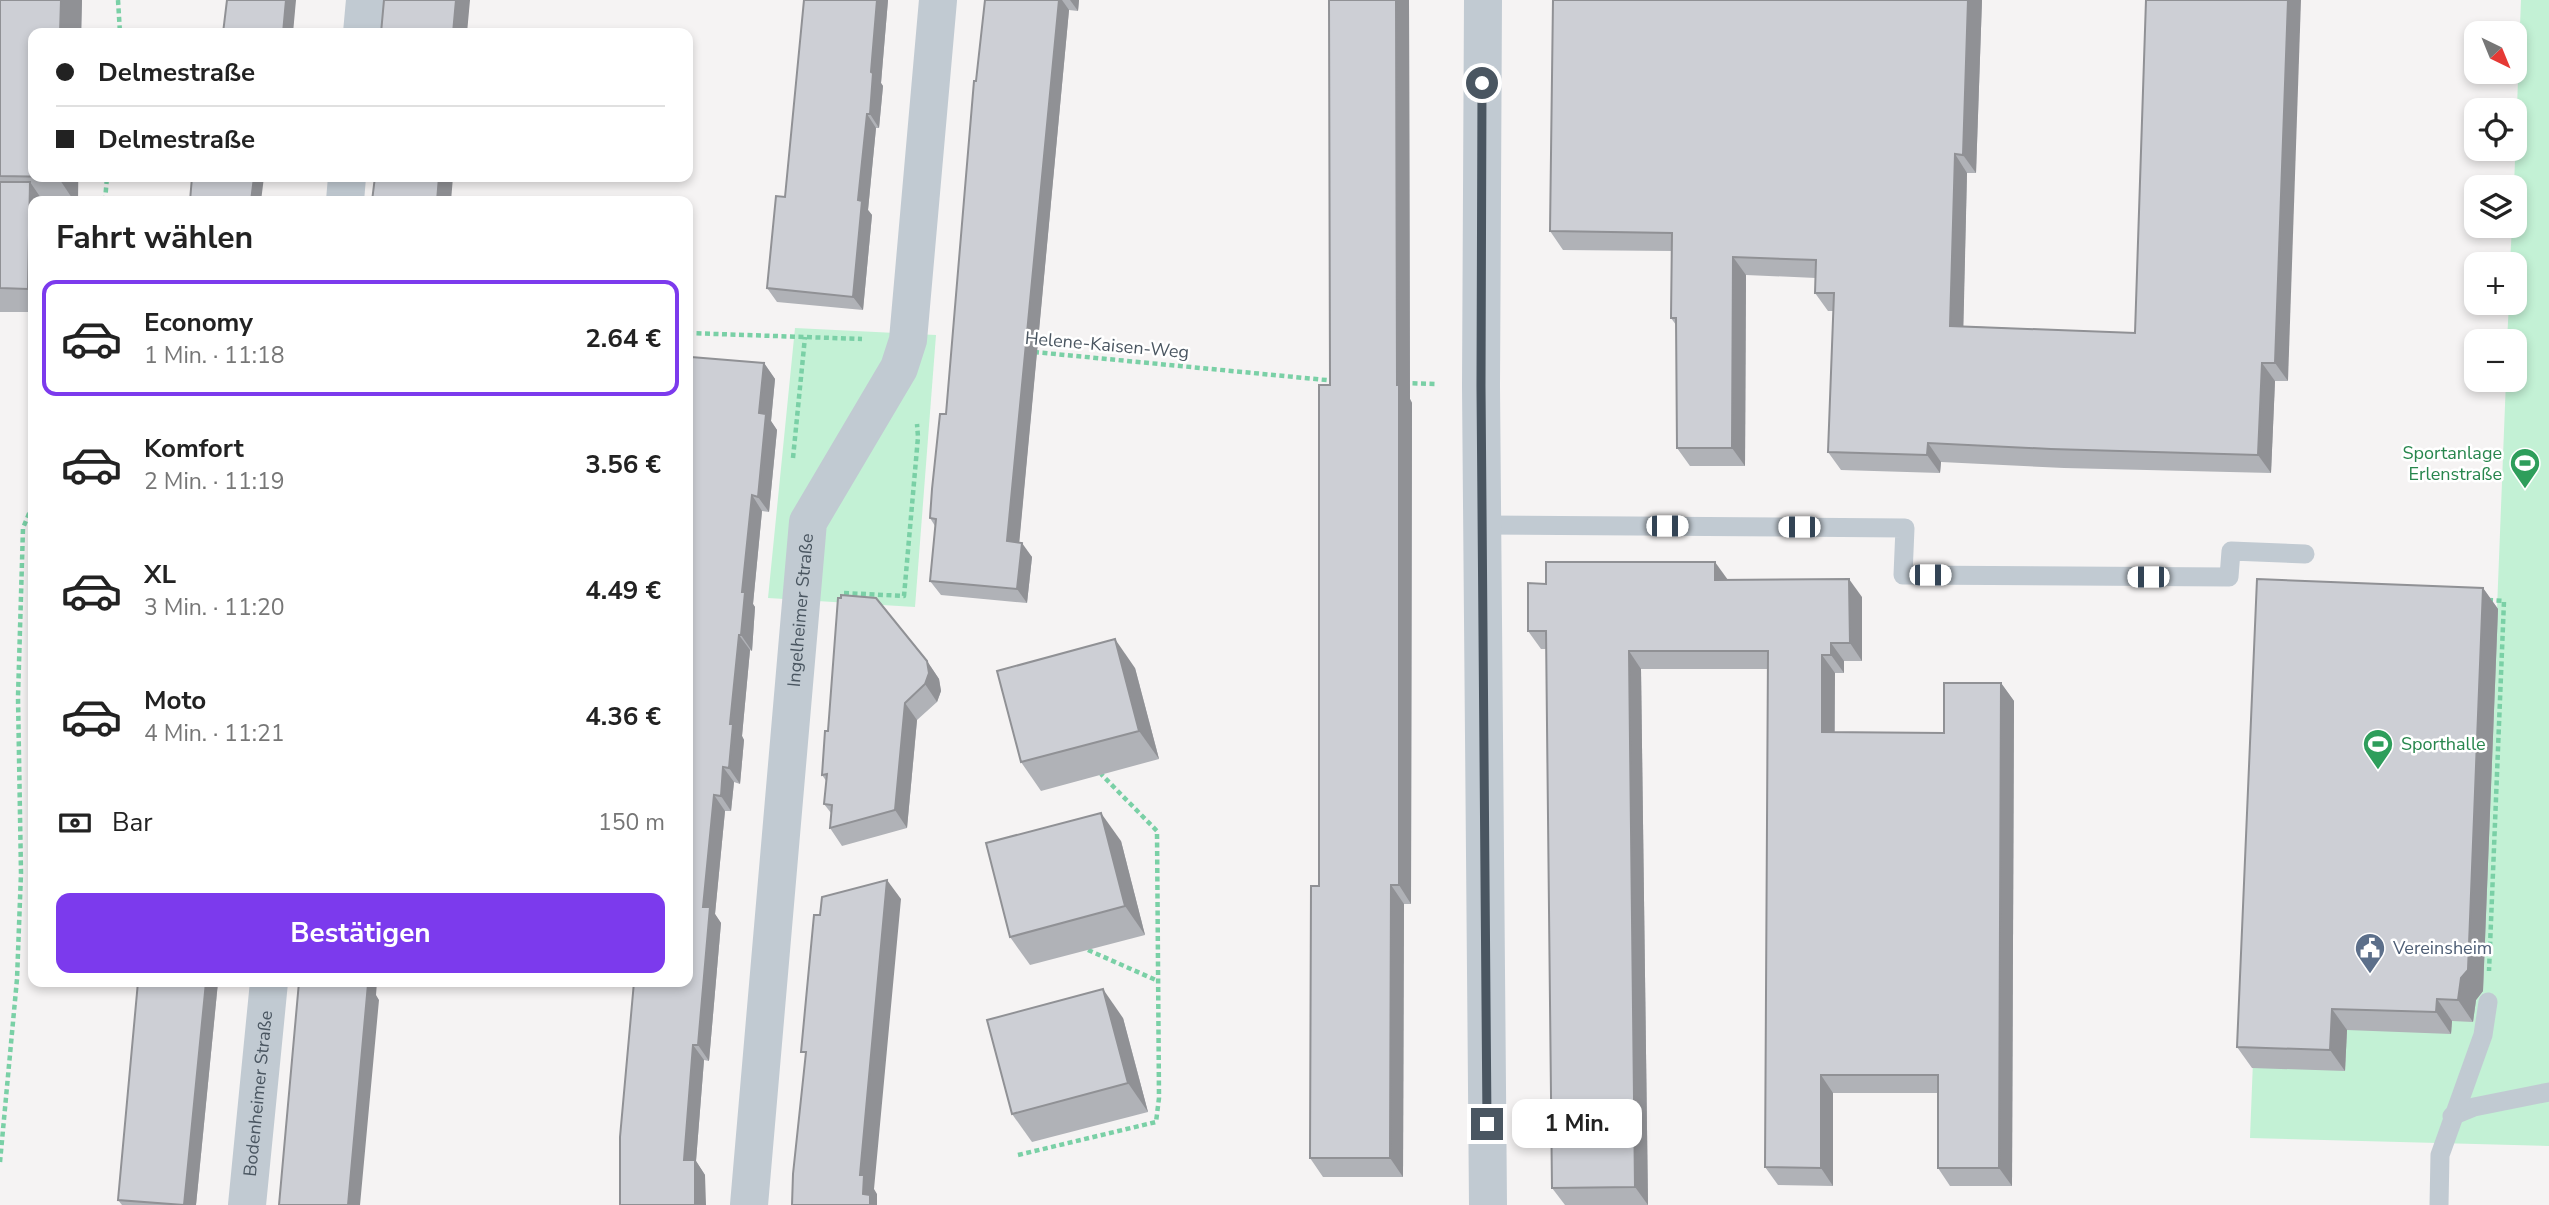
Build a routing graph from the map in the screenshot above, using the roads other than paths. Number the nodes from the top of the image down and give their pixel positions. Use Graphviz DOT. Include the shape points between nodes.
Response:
graph roads {
  1 [pos="365,0"];
  2 [pos="939,0"];
  3 [pos="1483,0"];
  4 [pos="362,28"];
  5 [pos="1483,525"];
  6 [pos="2305,554"];
  7 [pos="269,987"];
  8 [pos="2488,1002"];
  9 [pos="2549,1092"];
  10 [pos="2452,1116"];
  11 [pos="247,1205"];
  12 [pos="750,1205"];
  13 [pos="1488,1205"];
  14 [pos="2438,1205"];
  1 -- 4 [label="street"];
  2 -- 12 [label="street, Ingelheimer Straße" via="908,340 899,368 808,523"];
  3 -- 5 [label="street"];
  5 -- 6 [label="lane" via="1905,528 1903,575 2230,578 2231,551"];
  5 -- 13 [label="street"];
  7 -- 11 [label="street, Bodenheimer Straße"];
  8 -- 10 [label="lane" via="2483,1034"];
  9 -- 10 [label="lane"];
  10 -- 14 [label="lane" via="2440,1155"];
}
